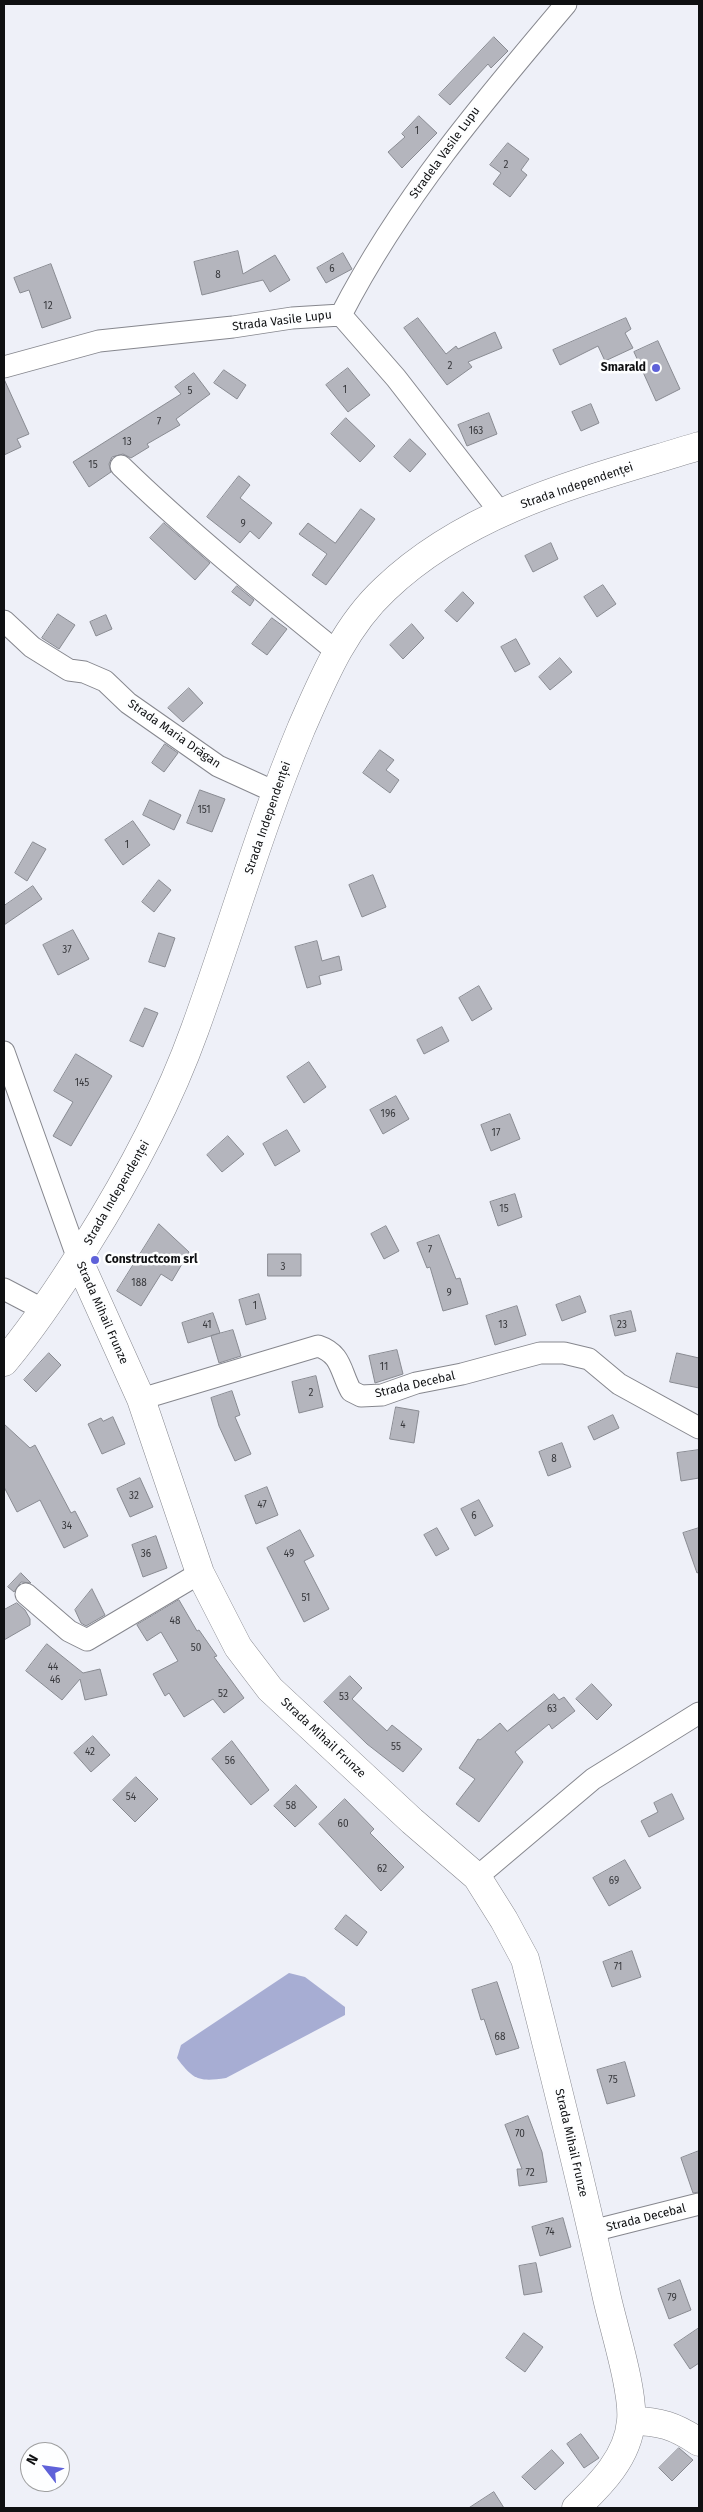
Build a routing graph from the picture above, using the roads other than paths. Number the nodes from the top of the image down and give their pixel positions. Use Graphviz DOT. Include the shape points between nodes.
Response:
graph roads {
  1 [pos="566,4"];
  2 [pos="341,315"];
  3 [pos="4,367"];
  4 [pos="699,446"];
  5 [pos="121,466"];
  6 [pos="500,512"];
  7 [pos="4,621"];
  8 [pos="336,651"];
  9 [pos="275,792"];
  10 [pos="4,1052"];
  11 [pos="78,1258"];
  12 [pos="4,1289"];
  13 [pos="44,1310"];
  14 [pos="4,1362"];
  15 [pos="141,1399"];
  16 [pos="699,1428"];
  17 [pos="200,1573"];
  18 [pos="26,1594"];
  19 [pos="696,1715"];
  20 [pos="477,1877"];
  21 [pos="699,2204"];
  22 [pos="592,2230"];
  23 [pos="631,2421"];
  24 [pos="699,2442"];
  25 [pos="576,2508"];
  1 -- 2 [label="street, Stradela Vasile Lupu" via="474,113 415,193 358,282"];
  2 -- 3 [label="street, Strada Vasile Lupu" via="99,341"];
  2 -- 6 [label="street, Strada Vasile Lupu" via="396,378"];
  4 -- 6 [label="street, Strada Independenței" via="551,492"];
  5 -- 8 [label="street" via="240,573"];
  6 -- 8 [label="street, Strada Independenței" via="452,538 385,588 361,613"];
  7 -- 9 [label="street, Strada Maria Drăgan" via="32,647 69,670 105,681 128,703 218,766"];
  8 -- 9 [label="street, Strada Independenței"];
  9 -- 11 [label="street, Strada Independenței" via="236,915 165,1104 122,1188"];
  10 -- 11 [label="street, Strada Mihail Frunze"];
  11 -- 13 [label="street, Strada Independenței"];
  11 -- 15 [label="street, Strada Mihail Frunze"];
  12 -- 13 [label="street"];
  13 -- 14 [label="street, Strada Independenței"];
  15 -- 16 [label="street, Strada Decebal" via="318,1346 330,1350 339,1362 351,1391 361,1396 382,1395 416,1383 540,1353 564,1353 589,1359 619,1384"];
  15 -- 17 [label="street, Strada Mihail Frunze"];
  17 -- 18 [label="street" via="87,1640 69,1631"];
  17 -- 20 [label="street, Strada Mihail Frunze" via="238,1647 270,1689"];
  19 -- 20 [label="street" via="593,1779"];
  20 -- 22 [label="street, Strada Mihail Frunze" via="525,1959"];
  21 -- 22 [label="street, Strada Decebal"];
  22 -- 23 [label="street, Strada Mihail Frunze" via="629,2393"];
  23 -- 24 [label="street" via="655,2421 678,2428"];
  23 -- 25 [label="street" via="621,2456 601,2485"];
}
